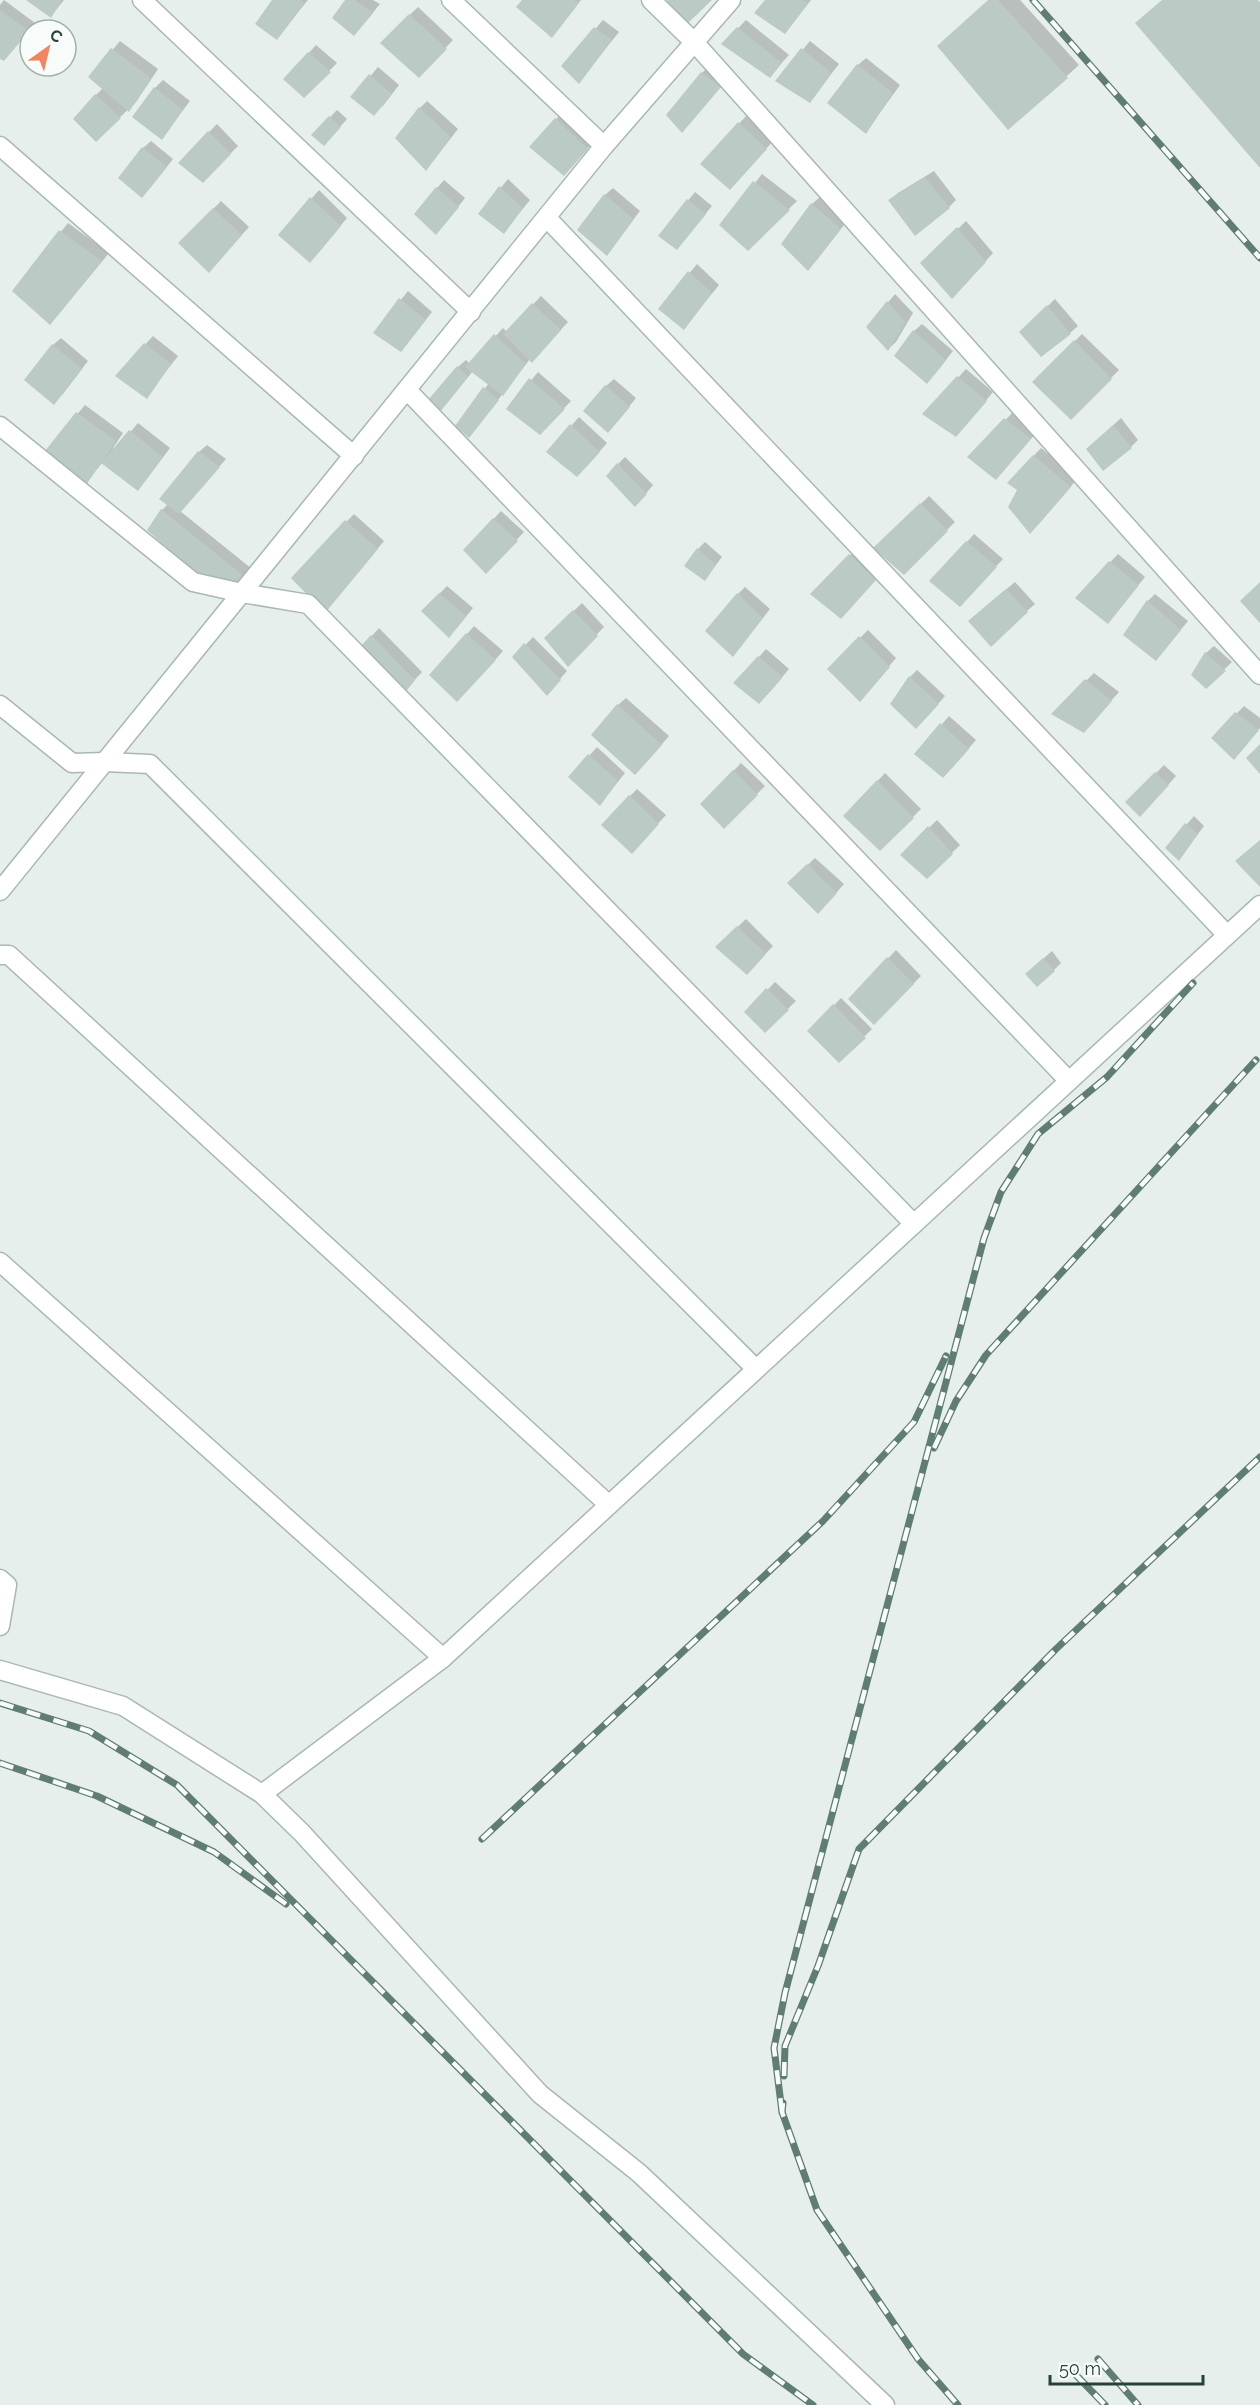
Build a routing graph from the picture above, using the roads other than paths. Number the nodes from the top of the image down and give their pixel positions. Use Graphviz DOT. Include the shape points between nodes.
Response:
graph roads {
  1 [pos="142,0"];
  2 [pos="451,0"];
  3 [pos="651,0"];
  4 [pos="731,0"];
  5 [pos="694,42"];
  6 [pos="0,146"];
  7 [pos="604,146"];
  8 [pos="547,218"];
  9 [pos="471,312"];
  10 [pos="407,390"];
  11 [pos="0,426"];
  12 [pos="354,456"];
  13 [pos="242,593"];
  14 [pos="1260,675"];
  15 [pos="0,705"];
  16 [pos="105,762"];
  17 [pos="0,891"];
  18 [pos="1260,905"];
  19 [pos="1227,935"];
  20 [pos="0,955"];
  21 [pos="1069,1081"];
  22 [pos="914,1224"];
  23 [pos="0,1262"];
  24 [pos="756,1369"];
  25 [pos="609,1505"];
  26 [pos="0,1579"];
  27 [pos="0,1626"];
  28 [pos="444,1658"];
  29 [pos="0,1670"];
  30 [pos="262,1794"];
  31 [pos="885,2405"];
  1 -- 9 [label="street"];
  2 -- 7 [label="street"];
  3 -- 5 [label="street"];
  4 -- 5 [label="street"];
  5 -- 7 [label="street"];
  5 -- 14 [label="street"];
  6 -- 12 [label="street"];
  7 -- 8 [label="street"];
  8 -- 9 [label="street"];
  8 -- 19 [label="street"];
  9 -- 10 [label="street"];
  10 -- 12 [label="street"];
  10 -- 21 [label="street"];
  11 -- 13 [label="street" via="193,582"];
  12 -- 13 [label="street"];
  13 -- 16 [label="street"];
  13 -- 22 [label="street" via="308,604"];
  15 -- 16 [label="street" via="72,763"];
  16 -- 17 [label="street"];
  16 -- 24 [label="street" via="150,764"];
  18 -- 19 [label="street"];
  19 -- 21 [label="street"];
  20 -- 25 [label="street" via="9,955"];
  21 -- 22 [label="street"];
  22 -- 24 [label="street"];
  23 -- 28 [label="street"];
  24 -- 25 [label="street"];
  25 -- 28 [label="street"];
  26 -- 27 [label="street" via="8,1585"];
  28 -- 30 [label="street"];
  29 -- 30 [label="street" via="123,1706"];
  30 -- 31 [label="street" via="540,2094 639,2173"];
}
